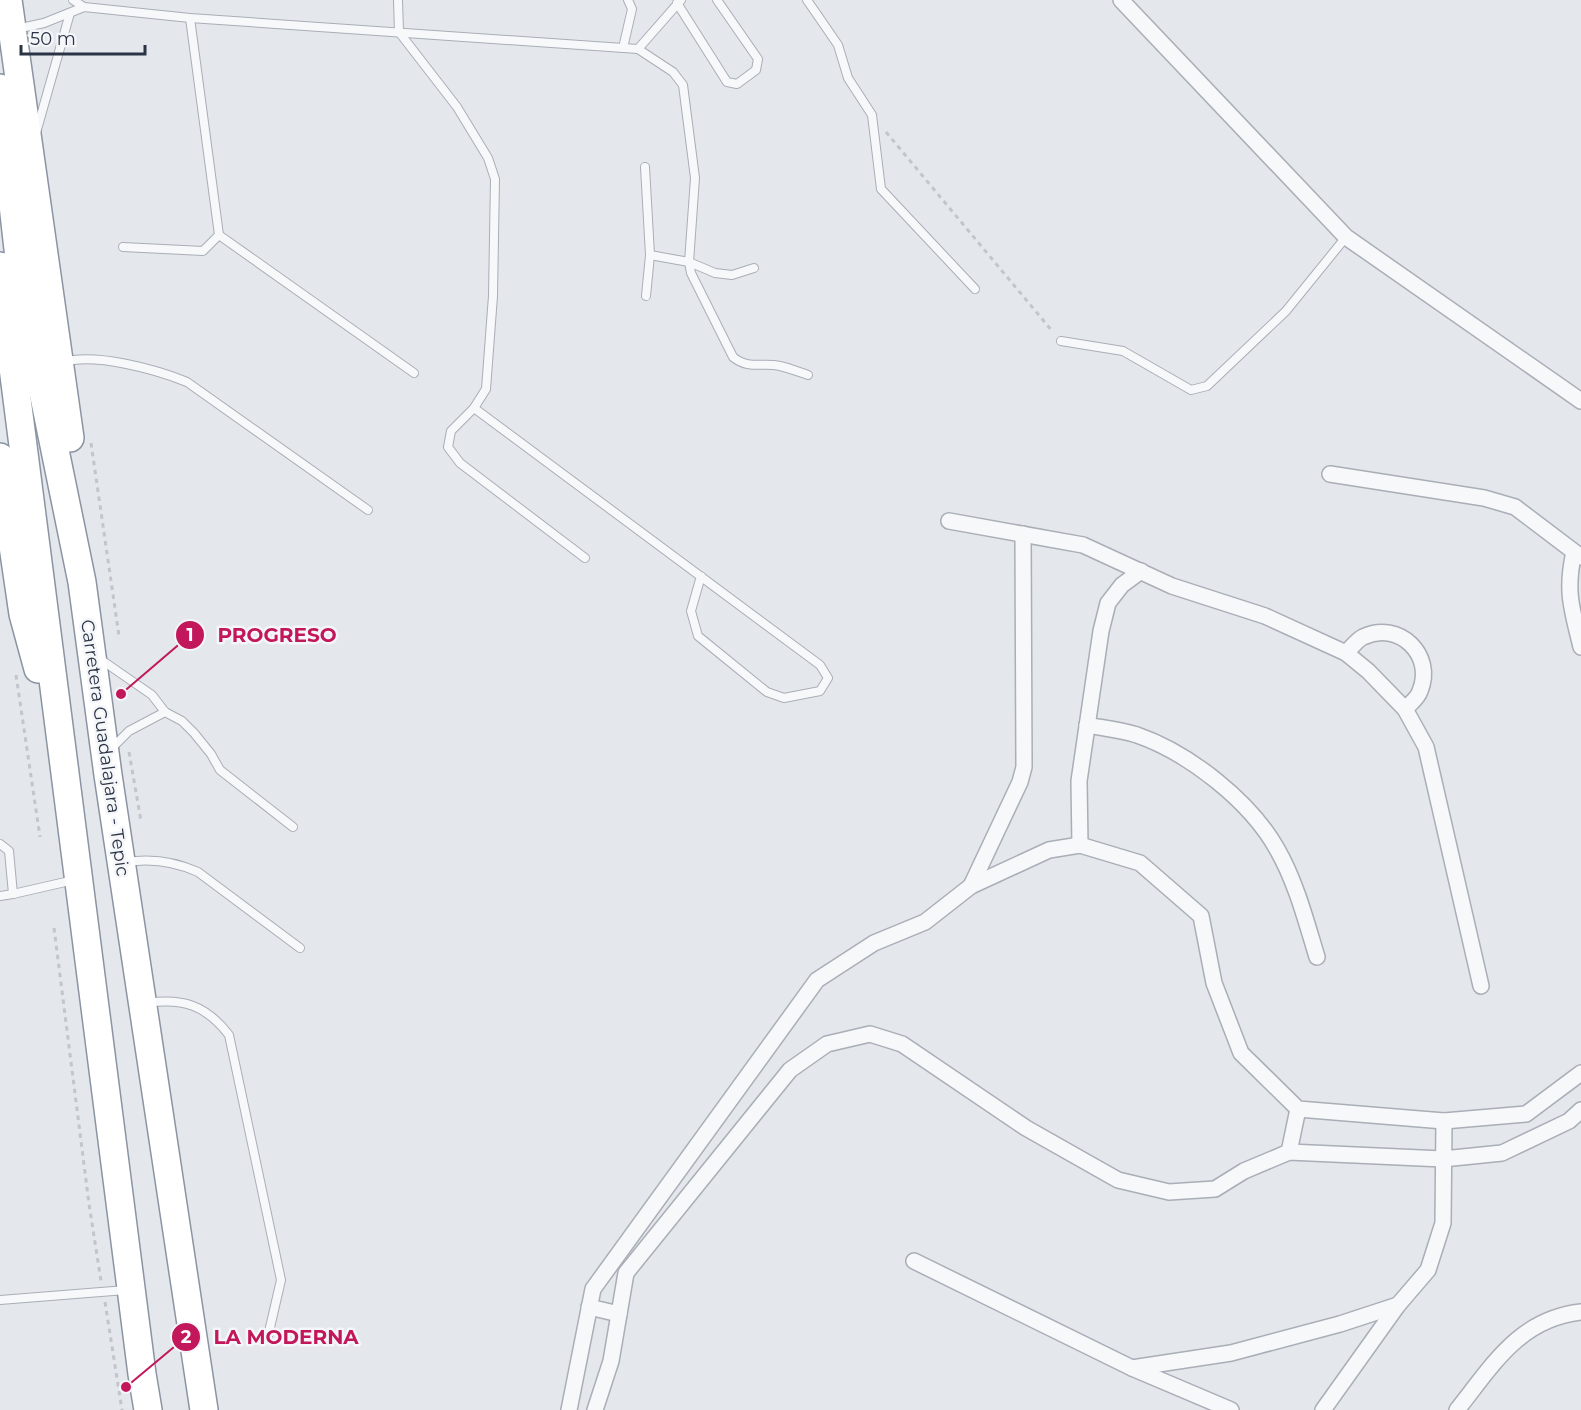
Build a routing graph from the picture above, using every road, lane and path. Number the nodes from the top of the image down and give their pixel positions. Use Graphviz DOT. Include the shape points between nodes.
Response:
graph roads {
  1 [pos="8,0"];
  2 [pos="73,0"];
  3 [pos="398,0"];
  4 [pos="628,0"];
  5 [pos="717,0"];
  6 [pos="807,0"];
  7 [pos="1121,0"];
  8 [pos="679,2"];
  9 [pos="84,8"];
  10 [pos="70,13"];
  11 [pos="190,18"];
  12 [pos="399,32"];
  13 [pos="8,44"];
  14 [pos="623,48"];
  15 [pos="638,49"];
  16 [pos="0,88"];
  17 [pos="872,115"];
  18 [pos="30,148"];
  19 [pos="645,167"];
  20 [pos="219,236"];
  21 [pos="1346,237"];
  22 [pos="123,247"];
  23 [pos="650,255"];
  24 [pos="689,262"];
  25 [pos="0,266"];
  26 [pos="754,268"];
  27 [pos="975,289"];
  28 [pos="646,296"];
  29 [pos="1061,340"];
  30 [pos="59,363"];
  31 [pos="414,373"];
  32 [pos="808,375"];
  33 [pos="1581,401"];
  34 [pos="474,408"];
  35 [pos="0,457"];
  36 [pos="1330,474"];
  37 [pos="97,477"];
  38 [pos="368,510"];
  39 [pos="950,521"];
  40 [pos="1023,534"];
  41 [pos="1578,554"];
  42 [pos="585,558"];
  43 [pos="1141,571"];
  44 [pos="701,576"];
  45 [pos="82,582"];
  46 [pos="119,636"];
  47 [pos="1581,647"];
  48 [pos="1346,653"];
  49 [pos="92,654"];
  50 [pos="16,674"];
  51 [pos="1405,709"];
  52 [pos="165,712"];
  53 [pos="1087,724"];
  54 [pos="117,754"];
  55 [pos="66,777"];
  56 [pos="141,821"];
  57 [pos="293,827"];
  58 [pos="40,837"];
  59 [pos="0,844"];
  60 [pos="1080,845"];
  61 [pos="121,863"];
  62 [pos="79,879"];
  63 [pos="971,886"];
  64 [pos="13,894"];
  65 [pos="0,896"];
  66 [pos="54,928"];
  67 [pos="300,948"];
  68 [pos="1317,957"];
  69 [pos="1481,986"];
  70 [pos="142,1004"];
  71 [pos="1581,1073"];
  72 [pos="1298,1110"];
  73 [pos="1581,1110"];
  74 [pos="1444,1121"];
  75 [pos="1289,1152"];
  76 [pos="688,1155"];
  77 [pos="1443,1159"];
  78 [pos="710,1169"];
  79 [pos="914,1261"];
  80 [pos="103,1290"];
  81 [pos="131,1290"];
  82 [pos="0,1300"];
  83 [pos="1398,1305"];
  84 [pos="589,1307"];
  85 [pos="1581,1312"];
  86 [pos="619,1314"];
  87 [pos="268,1336"];
  88 [pos="1132,1368"];
  89 [pos="576,1379"];
  90 [pos="602,1387"];
  91 [pos="122,1410"];
  92 [pos="148,1410"];
  93 [pos="204,1410"];
  94 [pos="569,1410"];
  95 [pos="595,1410"];
  96 [pos="1231,1410"];
  97 [pos="1323,1410"];
  98 [pos="1457,1410"];
  1 -- 13 [label="highway"];
  2 -- 9 [label="lane"];
  3 -- 12 [label="lane"];
  4 -- 14 [label="lane" via="633,9"];
  5 -- 8 [label="lane" via="758,59 756,70 737,84 727,82"];
  6 -- 17 [label="lane" via="838,45 848,78"];
  7 -- 21 [label="street"];
  8 -- 15 [label="lane"];
  9 -- 10 [label="lane"];
  9 -- 11 [label="lane"];
  10 -- 13 [label="lane"];
  10 -- 18 [label="lane"];
  11 -- 12 [label="lane"];
  11 -- 20 [label="lane"];
  12 -- 14 [label="lane"];
  12 -- 34 [label="lane" via="458,107 488,158 495,179 493,296 486,389"];
  13 -- 18 [label="highway"];
  14 -- 15 [label="lane"];
  15 -- 24 [label="lane" via="673,72 683,85 695,178"];
  16 -- 45 [label="highway, Carretera Guadalajara - Tepic" via="23,294"];
  17 -- 27 [label="lane" via="881,189"];
  17 -- 29 [label="path"];
  18 -- 30 [label="highway"];
  19 -- 23 [label="lane"];
  20 -- 22 [label="lane" via="203,251"];
  20 -- 31 [label="lane"];
  21 -- 29 [label="lane" via="1286,311 1207,386 1191,390 1123,351"];
  21 -- 33 [label="street"];
  23 -- 24 [label="lane"];
  23 -- 28 [label="lane"];
  24 -- 26 [label="lane" via="715,273 732,275"];
  24 -- 32 [label="lane" via="733,357 752,367 778,365"];
  25 -- 55 [label="highway"];
  30 -- 38 [label="lane" via="77,358 100,361 163,372 187,382"];
  30 -- 45 [label="highway" via="81,513"];
  34 -- 42 [label="lane" via="451,431 448,447 460,462"];
  34 -- 44 [label="lane"];
  35 -- 55 [label="highway" via="23,614"];
  36 -- 41 [label="street" via="1484,498 1515,507"];
  37 -- 46 [label="path"];
  39 -- 40 [label="street"];
  40 -- 43 [label="street" via="1083,546"];
  40 -- 63 [label="street" via="1024,766"];
  41 -- 47 [label="street" via="1568,581"];
  43 -- 48 [label="street" via="1172,586 1265,616"];
  43 -- 53 [label="street" via="1122,585 1108,603"];
  44 -- 44 [label="lane" via="691,611 698,636 766,692 784,698 820,691 828,678 820,665"];
  45 -- 49 [label="highway, Carretera Guadalajara - Tepic"];
  48 -- 51 [label="street"];
  48 -- 51 [label="street" via="1361,637 1382,631 1403,636 1419,651 1425,672 1420,693"];
  49 -- 52 [label="lane" via="138,683"];
  49 -- 54 [label="highway, Carretera Guadalajara - Tepic"];
  50 -- 58 [label="path"];
  51 -- 69 [label="street" via="1426,747"];
  52 -- 54 [label="lane" via="129,731"];
  52 -- 57 [label="lane" via="194,733 220,770"];
  53 -- 60 [label="street" via="1079,781"];
  53 -- 68 [label="street" via="1135,735 1168,748 1212,777 1248,811 1277,849 1296,891"];
  54 -- 56 [label="path"];
  54 -- 61 [label="highway, Carretera Guadalajara - Tepic"];
  55 -- 62 [label="highway"];
  59 -- 64 [label="lane" via="9,851"];
  60 -- 63 [label="street" via="1049,850"];
  60 -- 72 [label="street" via="1140,863 1201,916 1214,983 1241,1053"];
  61 -- 67 [label="lane" via="144,859 180,864 198,872"];
  61 -- 70 [label="highway, Carretera Guadalajara - Tepic"];
  62 -- 64 [label="lane"];
  62 -- 81 [label="highway"];
  63 -- 76 [label="street" via="925,922 874,943 817,980"];
  64 -- 65 [label="lane"];
  66 -- 80 [label="path"];
  70 -- 87 [label="lane" via="194,1004 218,1021 229,1035 281,1280"];
  70 -- 93 [label="highway, Carretera Guadalajara - Tepic"];
  71 -- 74 [label="street" via="1526,1114"];
  72 -- 74 [label="street"];
  72 -- 75 [label="street"];
  73 -- 77 [label="street" via="1569,1121 1502,1152"];
  74 -- 77 [label="street"];
  75 -- 77 [label="street"];
  75 -- 78 [label="street" via="1244,1171 1215,1189 1169,1192 1118,1180 1026,1128 903,1044 870,1034 827,1044 790,1070"];
  76 -- 78 [label="street"];
  76 -- 84 [label="street" via="592,1289"];
  77 -- 83 [label="street" via="1443,1223 1428,1270"];
  78 -- 86 [label="street" via="626,1273"];
  79 -- 88 [label="street"];
  80 -- 81 [label="lane"];
  80 -- 82 [label="lane"];
  80 -- 91 [label="path"];
  81 -- 92 [label="highway"];
  83 -- 88 [label="street" via="1231,1353"];
  83 -- 97 [label="street"];
  84 -- 86 [label="street"];
  84 -- 89 [label="street"];
  85 -- 98 [label="street" via="1553,1317 1527,1330 1507,1348"];
  86 -- 90 [label="street"];
  88 -- 96 [label="street"];
  89 -- 90 [label="street"];
  89 -- 94 [label="street"];
  90 -- 95 [label="street"];
}
